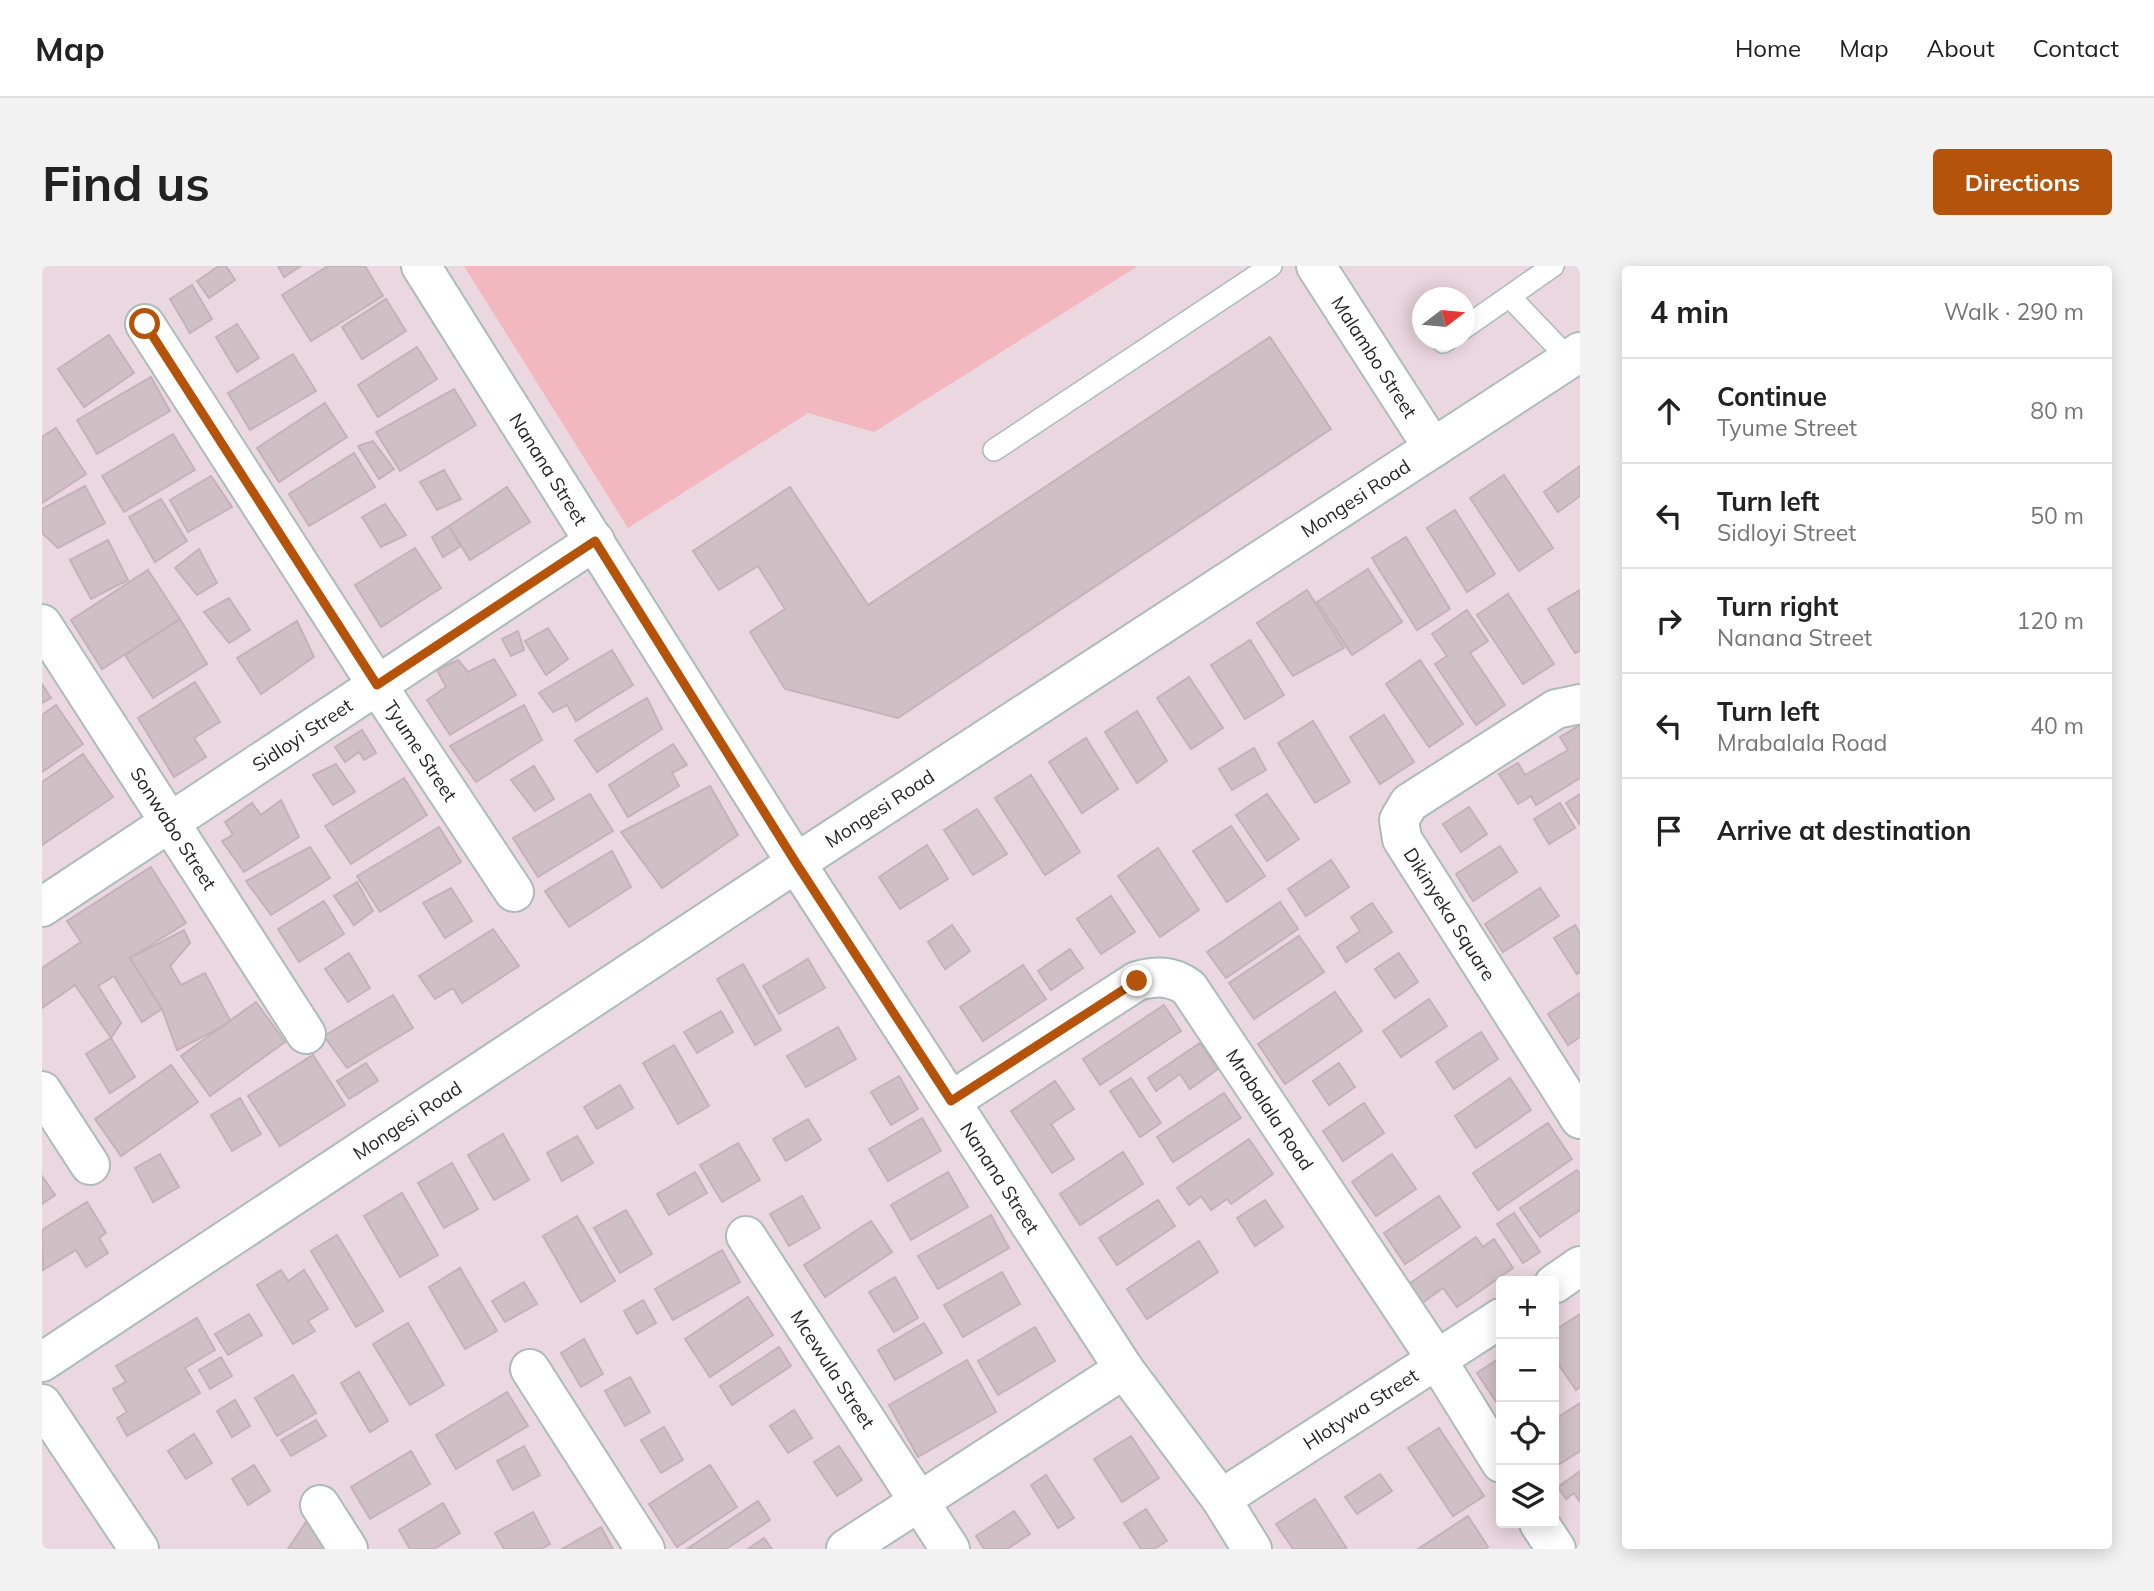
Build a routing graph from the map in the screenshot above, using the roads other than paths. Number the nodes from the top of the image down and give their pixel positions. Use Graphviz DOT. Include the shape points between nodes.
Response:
graph roads {
  1 [pos="421,266"];
  2 [pos="1271,266"];
  3 [pos="1316,266"];
  4 [pos="1553,266"];
  5 [pos="1510,297"];
  6 [pos="1475,321"];
  7 [pos="145,324"];
  8 [pos="1575,356"];
  9 [pos="1433,448"];
  10 [pos="994,450"];
  11 [pos="595,541"];
  12 [pos="42,624"];
  13 [pos="377,685"];
  14 [pos="1580,705"];
  15 [pos="170,822"];
  16 [pos="796,863"];
  17 [pos="514,892"];
  18 [pos="42,907"];
  19 [pos="306,1034"];
  20 [pos="42,1091"];
  21 [pos="951,1101"];
  22 [pos="1580,1119"];
  23 [pos="90,1165"];
  24 [pos="746,1236"];
  25 [pos="1580,1266"];
  26 [pos="1559,1281"];
  27 [pos="1496,1321"];
  28 [pos="1437,1360"];
  29 [pos="42,1362"];
  30 [pos="530,1369"];
  31 [pos="1124,1369"];
  32 [pos="42,1404"];
  33 [pos="1496,1454"];
  34 [pos="1221,1499"];
  35 [pos="919,1502"];
  36 [pos="320,1505"];
  37 [pos="1542,1528"];
  38 [pos="139,1549"];
  39 [pos="348,1549"];
  40 [pos="645,1549"];
  41 [pos="846,1549"];
  42 [pos="950,1549"];
  43 [pos="1252,1549"];
  44 [pos="1556,1549"];
  1 -- 11 [label="street, Nanana Street"];
  2 -- 10 [label="lane"];
  3 -- 9 [label="street, Malambo Street"];
  4 -- 5 [label="lane"];
  5 -- 6 [label="lane"];
  5 -- 8 [label="lane"];
  7 -- 13 [label="street, Tyume Street"];
  8 -- 9 [label="street, Mongesi Road"];
  9 -- 16 [label="street, Mongesi Road"];
  11 -- 13 [label="street, Sidloyi Street"];
  11 -- 16 [label="street, Nanana Street"];
  12 -- 15 [label="street, Sonwabo Street"];
  13 -- 15 [label="street, Sidloyi Street"];
  13 -- 17 [label="street, Tyume Street"];
  14 -- 22 [label="street, Dikinyeka Square" via="1556,709 1499,745 1409,803 1399,820 1402,839"];
  15 -- 18 [label="street, Sidloyi Street"];
  15 -- 19 [label="street, Sonwabo Street"];
  16 -- 21 [label="street, Nanana Street"];
  16 -- 29 [label="street, Mongesi Road"];
  20 -- 23 [label="street"];
  21 -- 28 [label="street, Mrabalala Road" via="1137,981 1158,976 1184,984"];
  21 -- 31 [label="street, Nanana Street"];
  24 -- 35 [label="street, Mcewula Street"];
  25 -- 26 [label="street"];
  27 -- 28 [label="street, Hlotywa Street"];
  28 -- 33 [label="street, Mrabalala Road"];
  28 -- 34 [label="street, Hlotywa Street"];
  30 -- 40 [label="street"];
  31 -- 34 [label="street, Nanana Street"];
  31 -- 35 [label="street"];
  32 -- 38 [label="street"];
  34 -- 43 [label="street, Nanana Street"];
  35 -- 41 [label="street"];
  35 -- 42 [label="street, Mcewula Street"];
  36 -- 39 [label="street"];
  37 -- 44 [label="street"];
}
